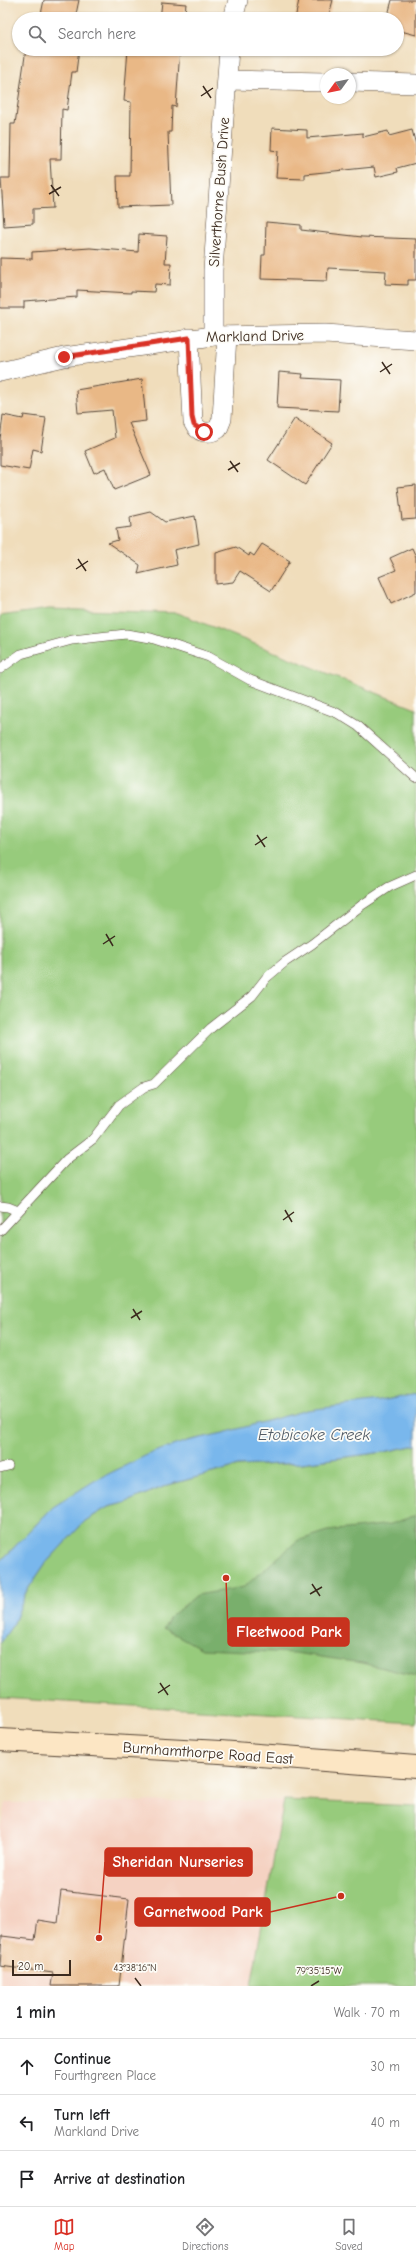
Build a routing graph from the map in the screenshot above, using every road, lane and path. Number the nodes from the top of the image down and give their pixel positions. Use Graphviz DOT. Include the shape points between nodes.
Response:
graph roads {
  1 [pos="238,0"];
  2 [pos="235,12"];
  3 [pos="229,56"];
  4 [pos="228,80"];
  5 [pos="320,82"];
  6 [pos="356,82"];
  7 [pos="416,84"];
  8 [pos="220,336"];
  9 [pos="189,338"];
  10 [pos="416,340"];
  11 [pos="0,372"];
  12 [pos="0,669"];
  13 [pos="416,778"];
  14 [pos="416,875"];
  15 [pos="0,1206"];
  16 [pos="18,1211"];
  17 [pos="0,1231"];
  18 [pos="0,1740"];
  19 [pos="416,1767"];
  1 -- 2 [label="street"];
  3 -- 4 [label="street, Silverthorne Bush Drive"];
  4 -- 5 [label="street"];
  4 -- 8 [label="street, Silverthorne Bush Drive" via="213,270"];
  6 -- 7 [label="street"];
  8 -- 9 [label="street, Markland Drive"];
  8 -- 9 [label="street, Silverthorne Bush Drive" via="222,419 218,429 210,433 198,430 193,422"];
  8 -- 10 [label="street, Markland Drive" via="324,334"];
  9 -- 11 [label="street, Markland Drive" via="64,357"];
  12 -- 13 [label="lane" via="21,654 72,640 126,634 151,638 209,657 250,680 337,713 358,726"];
  14 -- 16 [label="lane" via="389,887 362,905 266,978 252,996 201,1038 154,1084 144,1087 119,1105 93,1139 67,1159"];
  15 -- 16 [label="lane"];
  16 -- 17 [label="lane"];
  18 -- 19 [label="main road, Burnhamthorpe Road East" via="220,1752"];
}
